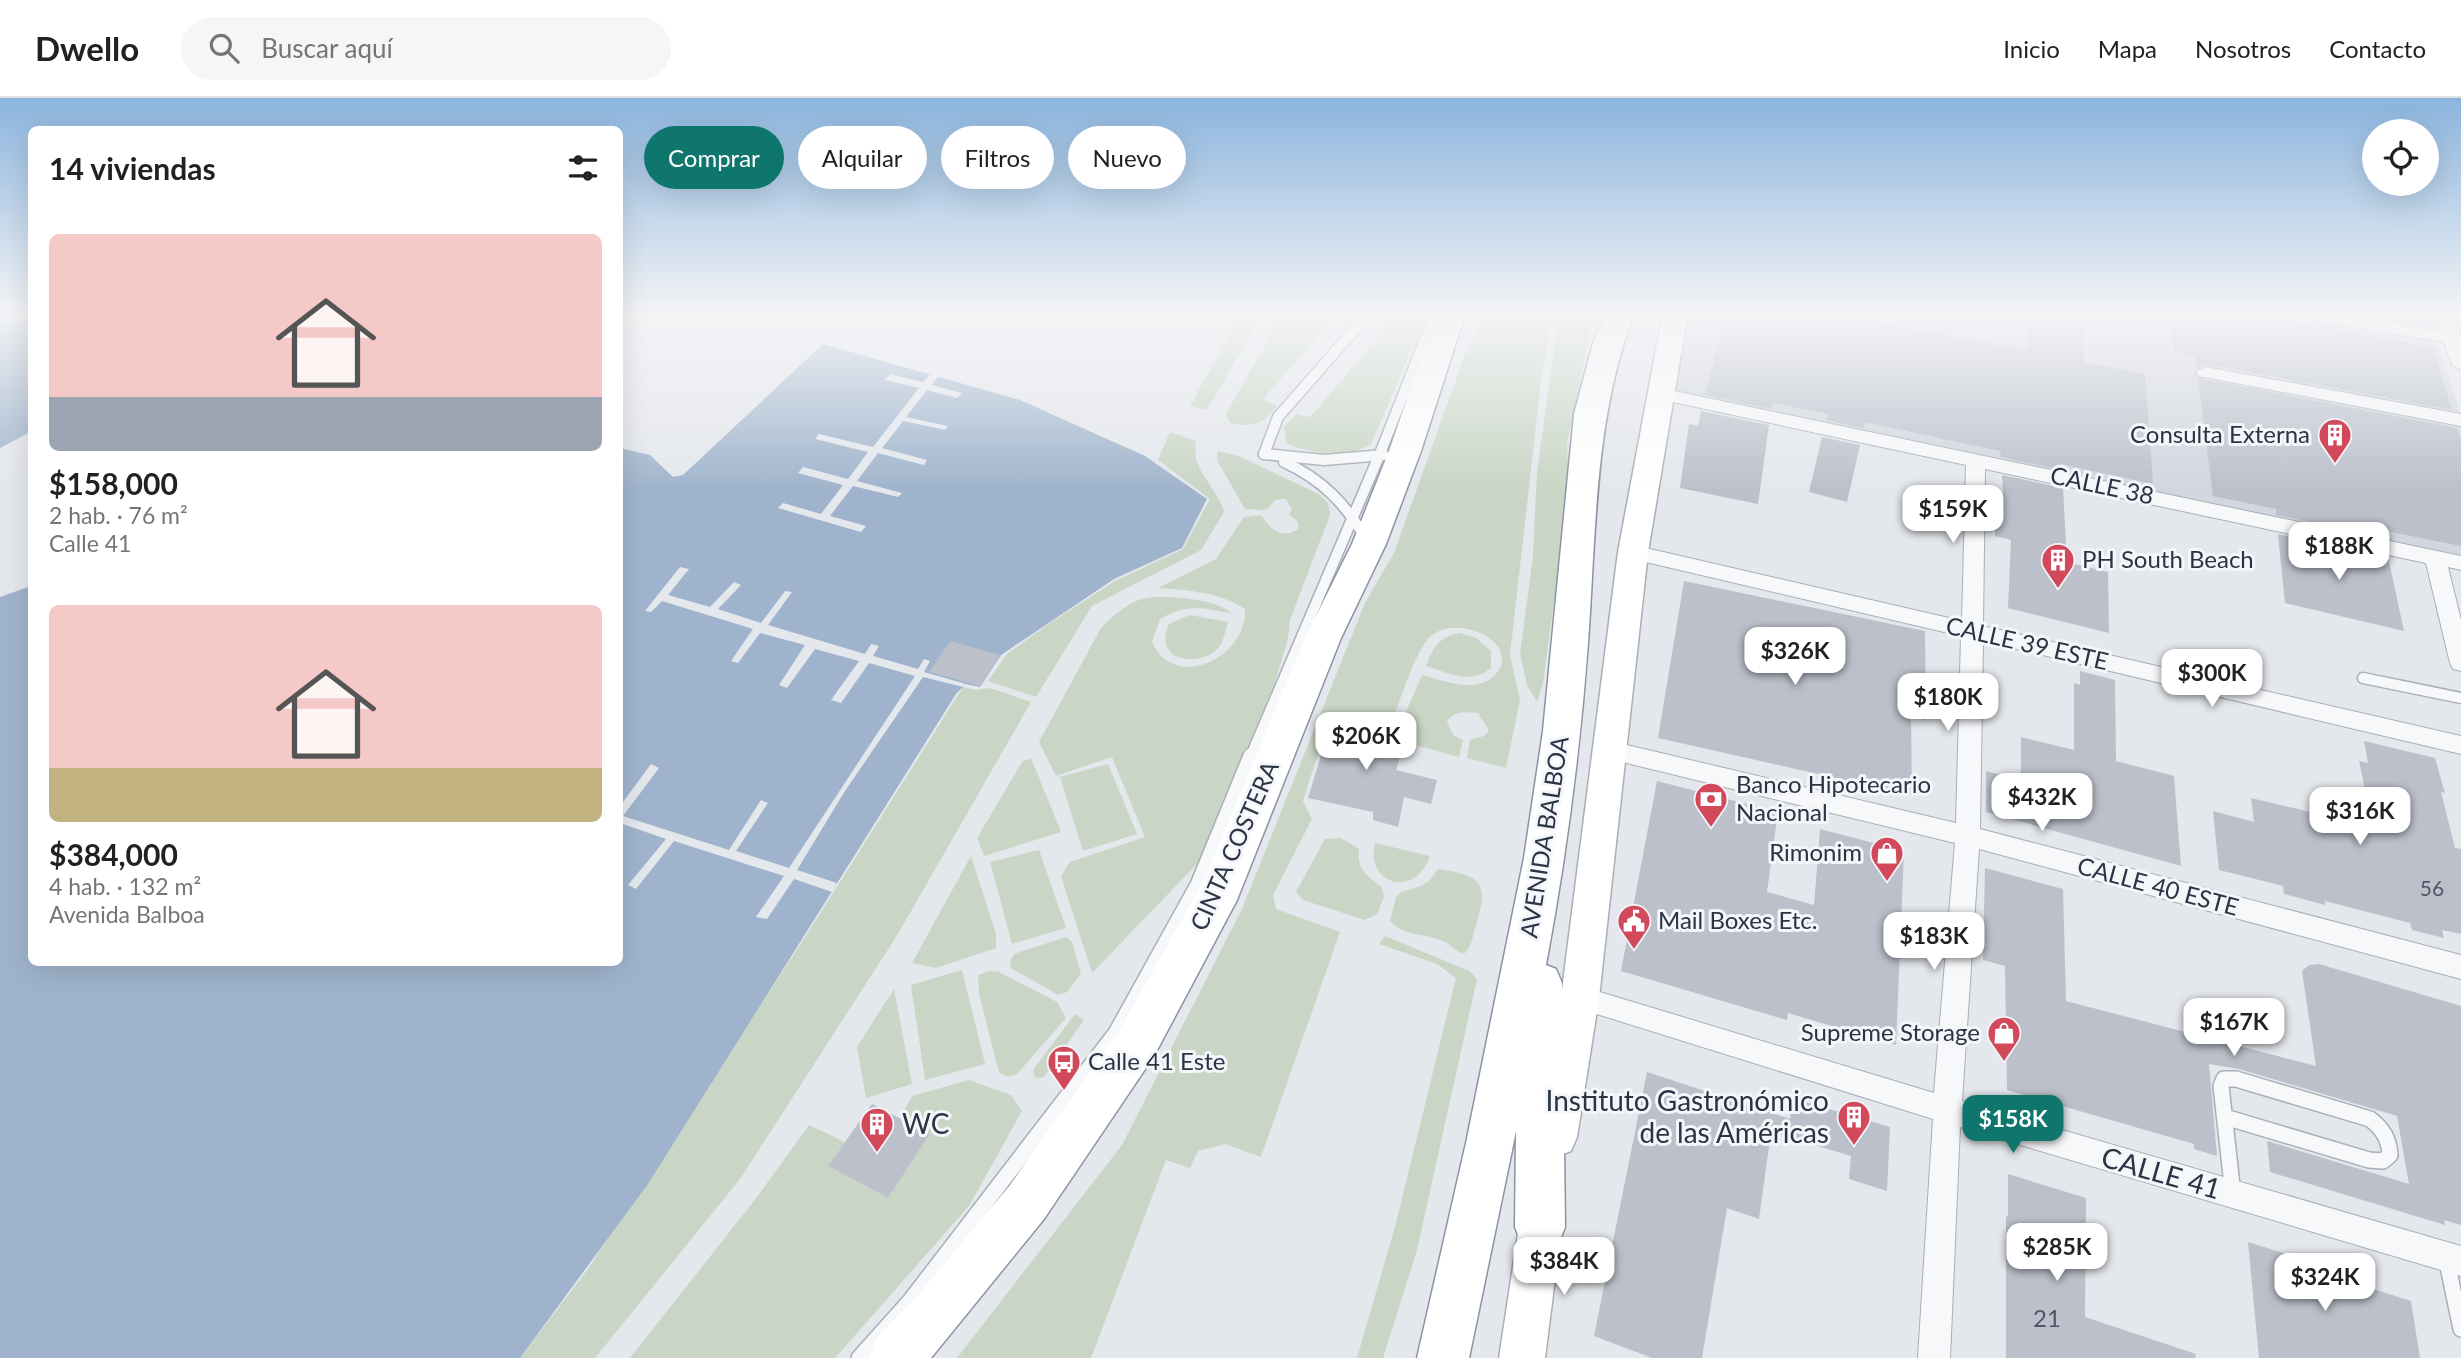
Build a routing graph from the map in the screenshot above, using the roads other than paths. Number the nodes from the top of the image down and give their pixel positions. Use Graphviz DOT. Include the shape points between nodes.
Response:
graph roads {
  1 [pos="1318,371"];
  2 [pos="1418,371"];
  3 [pos="1434,371"];
  4 [pos="1599,371"];
  5 [pos="1665,371"];
  6 [pos="2205,372"];
  7 [pos="1660,394"];
  8 [pos="2461,420"];
  9 [pos="1392,453"];
  10 [pos="1264,454"];
  11 [pos="1976,459"];
  12 [pos="1361,529"];
  13 [pos="1633,552"];
  14 [pos="2435,558"];
  15 [pos="2461,563"];
  16 [pos="1972,631"];
  17 [pos="2461,663"];
  18 [pos="2363,678"];
  19 [pos="2461,698"];
  20 [pos="2461,744"];
  21 [pos="1610,750"];
  22 [pos="1968,836"];
  23 [pos="1545,858"];
  24 [pos="2461,967"];
  25 [pos="1580,998"];
  26 [pos="1947,1110"];
  27 [pos="2225,1117"];
  28 [pos="2233,1194"];
  29 [pos="1540,1227"];
  30 [pos="2454,1259"];
  31 [pos="2461,1329"];
  32 [pos="859,1358"];
  33 [pos="895,1358"];
  34 [pos="1443,1358"];
  35 [pos="1522,1358"];
  36 [pos="1934,1358"];
  1 -- 10 [label="lane" via="1278,417"];
  2 -- 9 [label="lane"];
  3 -- 9 [label="highway, CINTA COSTERA"];
  4 -- 23 [label="highway, AVENIDA BALBOA" via="1590,414 1562,731"];
  5 -- 7 [label="main road, AVENIDA BALBOA"];
  6 -- 8 [label="street"];
  7 -- 11 [label="street, CALLE 38"];
  7 -- 13 [label="main road, AVENIDA BALBOA"];
  9 -- 10 [label="lane" via="1336,461"];
  9 -- 12 [label="highway, CINTA COSTERA"];
  10 -- 12 [label="lane" via="1319,481"];
  11 -- 14 [label="street, CALLE 38"];
  11 -- 16 [label="street"];
  12 -- 32 [label="lane" via="1303,629 1207,867 1116,1033 910,1301"];
  12 -- 33 [label="highway, CINTA COSTERA" via="1222,887 1138,1041 1027,1202"];
  13 -- 16 [label="street, CALLE 39 ESTE"];
  13 -- 21 [label="main road, AVENIDA BALBOA"];
  14 -- 15 [label="street, CALLE 38"];
  14 -- 17 [label="street"];
  16 -- 20 [label="street, CALLE 39 ESTE"];
  16 -- 22 [label="street"];
  18 -- 19 [label="lane"];
  21 -- 22 [label="street, CALLE 40 ESTE"];
  21 -- 25 [label="main road, AVENIDA BALBOA"];
  22 -- 24 [label="street, CALLE 40 ESTE"];
  22 -- 26 [label="street"];
  23 -- 29 [label="highway" via="1538,1073"];
  23 -- 34 [label="highway, AVENIDA BALBOA"];
  25 -- 26 [label="street, CALLE 41"];
  25 -- 29 [label="main road, AVENIDA BALBOA"];
  26 -- 28 [label="street, CALLE 41"];
  26 -- 36 [label="street"];
  27 -- 27 [label="lane" via="2221,1086 2224,1079 2236,1079 2370,1119 2383,1129 2390,1154 2383,1161 2369,1160"];
  27 -- 28 [label="lane"];
  28 -- 30 [label="street, CALLE 41"];
  29 -- 35 [label="main road, AVENIDA BALBOA"];
  30 -- 31 [label="lane"];
}
